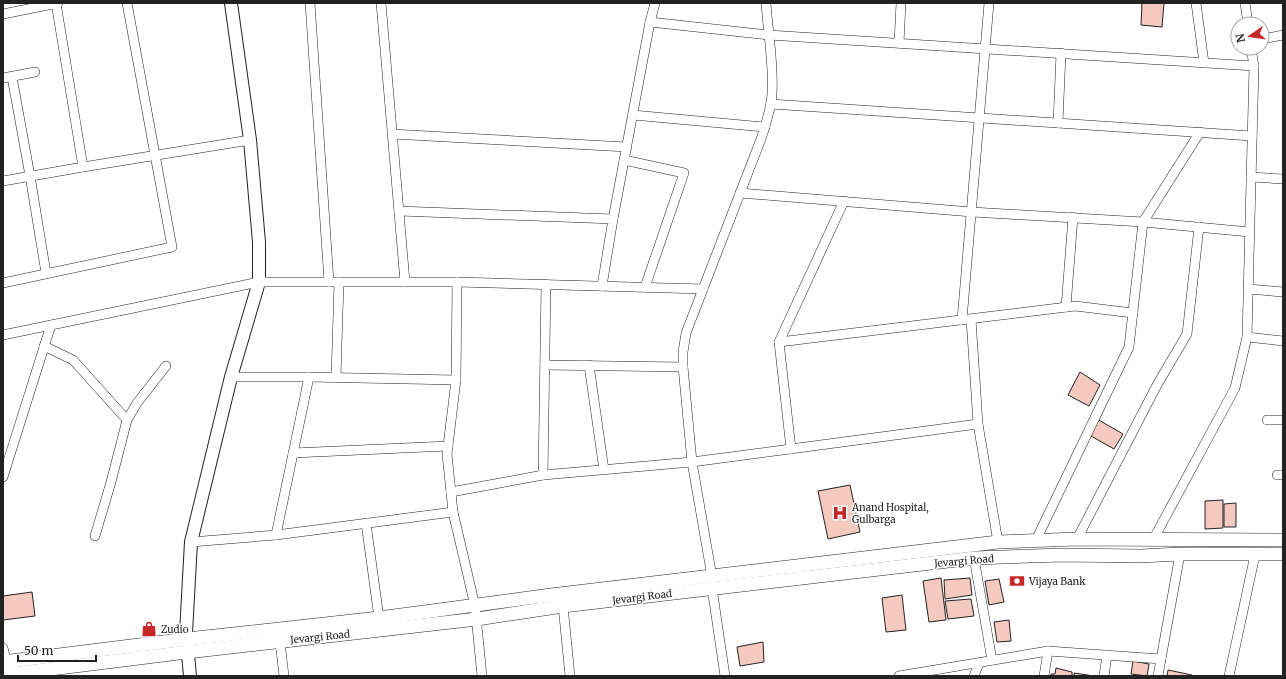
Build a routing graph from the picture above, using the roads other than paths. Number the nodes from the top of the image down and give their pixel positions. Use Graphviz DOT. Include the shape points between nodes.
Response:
graph roads {
  1 [pos="57,3"];
  2 [pos="127,3"];
  3 [pos="231,3"];
  4 [pos="310,3"];
  5 [pos="380,3"];
  6 [pos="655,3"];
  7 [pos="766,3"];
  8 [pos="901,3"];
  9 [pos="988,3"];
  10 [pos="1196,3"];
  11 [pos="1245,3"];
  12 [pos="24,6"];
  13 [pos="3,14"];
  14 [pos="1247,16"];
  15 [pos="650,22"];
  16 [pos="769,35"];
  17 [pos="1283,35"];
  18 [pos="1270,37"];
  19 [pos="899,43"];
  20 [pos="984,48"];
  21 [pos="1061,53"];
  22 [pos="1252,56"];
  23 [pos="1204,63"];
  24 [pos="1254,66"];
  25 [pos="35,72"];
  26 [pos="8,77"];
  27 [pos="771,104"];
  28 [pos="633,115"];
  29 [pos="978,117"];
  30 [pos="1058,123"];
  31 [pos="765,127"];
  32 [pos="1200,132"];
  33 [pos="392,134"];
  34 [pos="1252,136"];
  35 [pos="250,140"];
  36 [pos="627,147"];
  37 [pos="155,156"];
  38 [pos="624,160"];
  39 [pos="82,167"];
  40 [pos="30,176"];
  41 [pos="1251,177"];
  42 [pos="1283,179"];
  43 [pos="3,181"];
  44 [pos="740,193"];
  45 [pos="844,201"];
  46 [pos="399,210"];
  47 [pos="972,212"];
  48 [pos="1073,217"];
  49 [pos="613,219"];
  50 [pos="1143,222"];
  51 [pos="1199,227"];
  52 [pos="1250,232"];
  53 [pos="46,273"];
  54 [pos="259,282"];
  55 [pos="329,282"];
  56 [pos="339,282"];
  57 [pos="405,282"];
  58 [pos="457,282"];
  59 [pos="3,283"];
  60 [pos="546,284"];
  61 [pos="602,286"];
  62 [pos="645,287"];
  63 [pos="703,289"];
  64 [pos="1248,289"];
  65 [pos="1283,292"];
  66 [pos="1066,307"];
  67 [pos="1133,313"];
  68 [pos="966,319"];
  69 [pos="51,325"];
  70 [pos="3,335"];
  71 [pos="1247,337"];
  72 [pos="1283,341"];
  73 [pos="779,342"];
  74 [pos="44,346"];
  75 [pos="544,365"];
  76 [pos="589,365"];
  77 [pos="166,366"];
  78 [pos="683,367"];
  79 [pos="231,377"];
  80 [pos="309,377"];
  81 [pos="336,377"];
  82 [pos="456,380"];
  83 [pos="127,420"];
  84 [pos="1267,420"];
  85 [pos="1283,420"];
  86 [pos="978,424"];
  87 [pos="448,446"];
  88 [pos="791,449"];
  89 [pos="293,453"];
  90 [pos="692,462"];
  91 [pos="604,470"];
  92 [pos="543,475"];
  93 [pos="3,477"];
  94 [pos="451,492"];
  95 [pos="453,512"];
  96 [pos="366,523"];
  97 [pos="276,535"];
  98 [pos="95,536"];
  99 [pos="1076,539"];
  100 [pos="1036,540"];
  101 [pos="1153,540"];
  102 [pos="1283,540"];
  103 [pos="191,542"];
  104 [pos="998,542"];
  105 [pos="1180,554"];
  106 [pos="1283,554"];
  107 [pos="1255,555"];
  108 [pos="974,558"];
  109 [pos="712,582"];
  110 [pos="475,606"];
  111 [pos="562,606"];
  112 [pos="379,618"];
  113 [pos="477,619"];
  114 [pos="280,642"];
  115 [pos="187,646"];
  116 [pos="3,648"];
  117 [pos="1048,651"];
  118 [pos="1107,655"];
  119 [pos="1161,659"];
  120 [pos="992,660"];
  121 [pos="979,663"];
  122 [pos="6,669"];
  123 [pos="190,676"];
  124 [pos="284,676"];
  125 [pos="482,676"];
  126 [pos="570,676"];
  127 [pos="725,676"];
  128 [pos="899,676"];
  129 [pos="974,676"];
  130 [pos="1044,676"];
  131 [pos="1104,676"];
  132 [pos="1158,676"];
  133 [pos="1229,676"];
  1 -- 12 [label="street"];
  1 -- 39 [label="street"];
  2 -- 37 [label="street"];
  3 -- 35 [label="street"];
  4 -- 55 [label="street"];
  5 -- 33 [label="street"];
  6 -- 15 [label="street"];
  7 -- 16 [label="street"];
  8 -- 19 [label="street"];
  9 -- 20 [label="street"];
  10 -- 23 [label="street"];
  11 -- 14 [label="street"];
  12 -- 13 [label="street"];
  15 -- 16 [label="street"];
  15 -- 28 [label="street"];
  16 -- 19 [label="street"];
  16 -- 27 [label="street"];
  17 -- 18 [label="street"];
  19 -- 20 [label="street"];
  20 -- 21 [label="street"];
  20 -- 29 [label="street"];
  21 -- 23 [label="street"];
  21 -- 30 [label="street"];
  22 -- 24 [label="street"];
  23 -- 24 [label="street"];
  24 -- 34 [label="street"];
  25 -- 26 [label="street"];
  26 -- 40 [label="street"];
  27 -- 29 [label="street"];
  27 -- 31 [label="street"];
  28 -- 31 [label="street"];
  28 -- 36 [label="street"];
  29 -- 30 [label="street"];
  29 -- 47 [label="street"];
  30 -- 32 [label="street"];
  31 -- 44 [label="street"];
  32 -- 34 [label="street"];
  32 -- 50 [label="street"];
  33 -- 36 [label="street"];
  33 -- 46 [label="street"];
  34 -- 41 [label="street"];
  35 -- 37 [label="street"];
  35 -- 54 [label="street" via="259,242"];
  36 -- 38 [label="street"];
  37 -- 39 [label="street"];
  37 -- 53 [label="street" via="172,247"];
  38 -- 49 [label="street"];
  38 -- 62 [label="street" via="684,173"];
  39 -- 40 [label="street"];
  40 -- 43 [label="street"];
  40 -- 53 [label="street"];
  41 -- 42 [label="street"];
  41 -- 52 [label="street"];
  44 -- 45 [label="street"];
  44 -- 63 [label="street"];
  45 -- 47 [label="street"];
  45 -- 73 [label="street"];
  46 -- 49 [label="street"];
  46 -- 57 [label="street"];
  47 -- 48 [label="street"];
  47 -- 68 [label="street"];
  48 -- 50 [label="street"];
  48 -- 66 [label="street"];
  49 -- 61 [label="street"];
  50 -- 51 [label="street"];
  50 -- 67 [label="street"];
  51 -- 52 [label="street"];
  51 -- 99 [label="street" via="1187,334 1157,385"];
  52 -- 64 [label="street"];
  53 -- 59 [label="street"];
  54 -- 55 [label="street"];
  54 -- 69 [label="street"];
  54 -- 79 [label="street"];
  55 -- 56 [label="street"];
  56 -- 57 [label="street"];
  56 -- 81 [label="street"];
  57 -- 58 [label="street"];
  58 -- 60 [label="street"];
  58 -- 82 [label="street"];
  60 -- 61 [label="street"];
  60 -- 75 [label="street"];
  61 -- 62 [label="street"];
  62 -- 63 [label="street"];
  63 -- 78 [label="street" via="686,333"];
  64 -- 65 [label="street"];
  64 -- 71 [label="street"];
  66 -- 67 [label="street"];
  66 -- 68 [label="street"];
  67 -- 100 [label="street" via="1129,348"];
  68 -- 73 [label="street"];
  68 -- 86 [label="street"];
  69 -- 70 [label="street"];
  69 -- 74 [label="street"];
  71 -- 72 [label="street"];
  71 -- 101 [label="street" via="1235,388"];
  73 -- 88 [label="street"];
  74 -- 83 [label="street" via="73,360"];
  74 -- 93 [label="street"];
  75 -- 76 [label="street"];
  75 -- 92 [label="street"];
  76 -- 78 [label="street"];
  76 -- 91 [label="street"];
  77 -- 83 [label="street"];
  78 -- 90 [label="street"];
  79 -- 80 [label="street"];
  79 -- 103 [label="street"];
  80 -- 81 [label="street"];
  80 -- 89 [label="street"];
  81 -- 82 [label="street"];
  82 -- 87 [label="street"];
  83 -- 98 [label="street"];
  84 -- 85 [label="street"];
  86 -- 88 [label="street"];
  86 -- 104 [label="street"];
  87 -- 89 [label="street"];
  87 -- 94 [label="street"];
  88 -- 90 [label="street"];
  89 -- 97 [label="street"];
  90 -- 91 [label="street"];
  90 -- 109 [label="street"];
  91 -- 92 [label="street"];
  92 -- 94 [label="street"];
  94 -- 95 [label="street"];
  95 -- 96 [label="street"];
  95 -- 110 [label="street"];
  96 -- 97 [label="street"];
  96 -- 112 [label="street"];
  97 -- 103 [label="street"];
  99 -- 100 [label="main road"];
  99 -- 101 [label="main road"];
  100 -- 104 [label="main road"];
  101 -- 102 [label="main road"];
  103 -- 115 [label="street"];
  104 -- 109 [label="main road"];
  105 -- 107 [label="main road, Jevargi Road"];
  105 -- 108 [label="main road, Jevargi Road"];
  105 -- 119 [label="street"];
  106 -- 107 [label="main road, Jevargi Road"];
  107 -- 133 [label="street"];
  108 -- 109 [label="main road, Jevargi Road"];
  108 -- 120 [label="street"];
  109 -- 110 [label="main road"];
  109 -- 111 [label="main road, Jevargi Road"];
  109 -- 127 [label="street"];
  110 -- 112 [label="main road"];
  110 -- 113 [label="street"];
  111 -- 113 [label="main road, Jevargi Road"];
  111 -- 126 [label="street"];
  112 -- 115 [label="main road"];
  113 -- 114 [label="main road, Jevargi Road"];
  113 -- 125 [label="street"];
  114 -- 115 [label="main road, Jevargi Road"];
  114 -- 124 [label="street"];
  115 -- 122 [label="main road, Jevargi Road"];
  115 -- 123 [label="street"];
  116 -- 122 [label="street"];
  117 -- 118 [label="street"];
  117 -- 120 [label="street"];
  117 -- 130 [label="street"];
  118 -- 119 [label="street"];
  118 -- 131 [label="street"];
  119 -- 132 [label="street"];
  120 -- 121 [label="street"];
  121 -- 128 [label="street"];
  121 -- 129 [label="street"];
}
